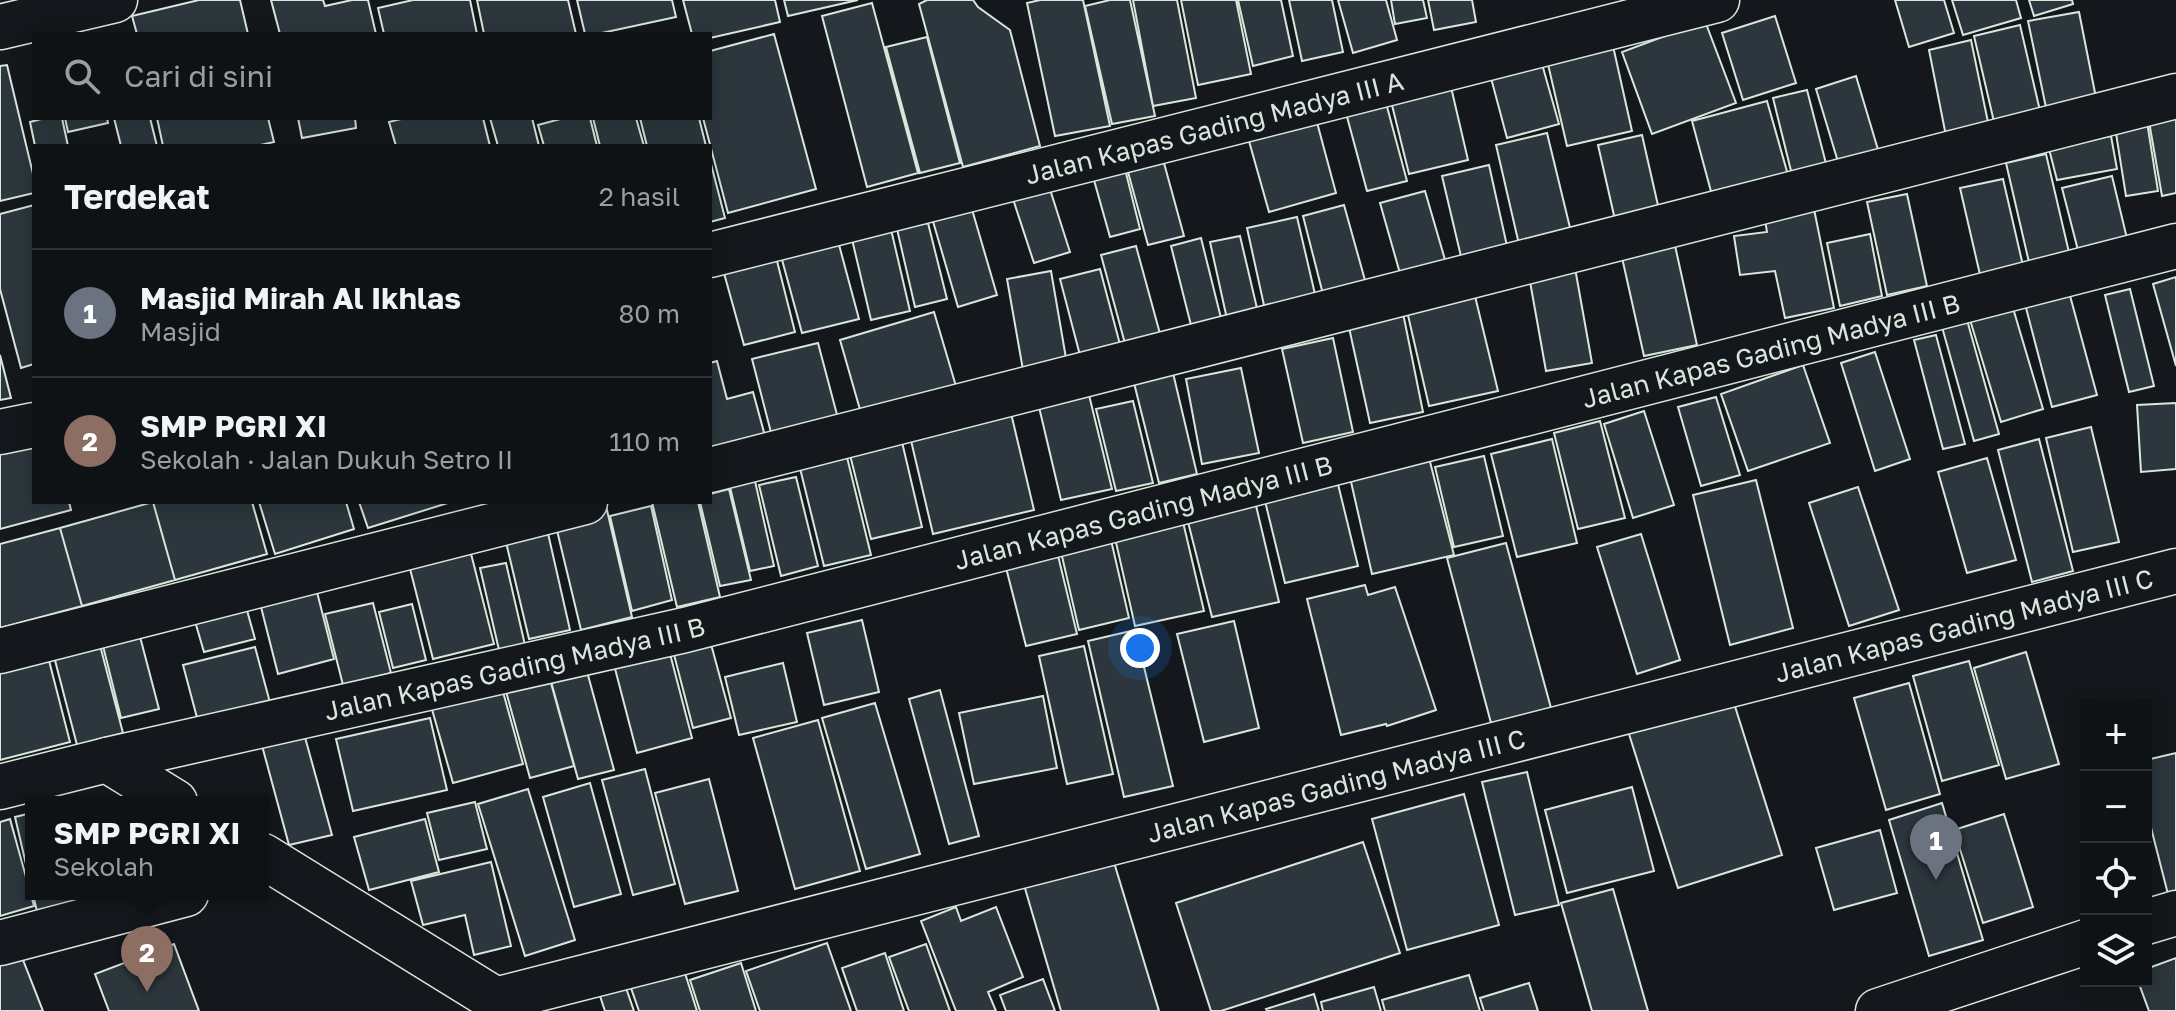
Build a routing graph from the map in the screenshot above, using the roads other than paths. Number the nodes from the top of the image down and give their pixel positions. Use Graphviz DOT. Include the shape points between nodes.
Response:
graph roads {
  1 [pos="115,0"];
  2 [pos="1717,0"];
  3 [pos="0,27"];
  4 [pos="2176,96"];
  5 [pos="2176,246"];
  6 [pos="712,254"];
  7 [pos="32,425"];
  8 [pos="0,432"];
  9 [pos="712,469"];
  10 [pos="577,504"];
  11 [pos="2173,580"];
  12 [pos="0,651"];
  13 [pos="107,760"];
  14 [pos="0,787"];
  15 [pos="165,796"];
  16 [pos="270,867"];
  17 [pos="163,900"];
  18 [pos="2176,913"];
  19 [pos="2152,920"];
  20 [pos="0,943"];
  21 [pos="2080,944"];
  22 [pos="505,1006"];
  23 [pos="1878,1011"];
  1 -- 3 [label="street"];
  2 -- 6 [label="street, Jalan Kapas Gading Madya III A"];
  4 -- 9 [label="street"];
  5 -- 13 [label="street, Jalan Kapas Gading Madya III B" via="685,630"];
  7 -- 8 [label="street"];
  10 -- 12 [label="street"];
  11 -- 22 [label="street, Jalan Kapas Gading Madya III C"];
  13 -- 14 [label="street, Jalan Kapas Gading Madya III B"];
  13 -- 15 [label="street"];
  16 -- 22 [label="street"];
  17 -- 20 [label="street"];
  18 -- 19 [label="street"];
  21 -- 23 [label="street"];
}
